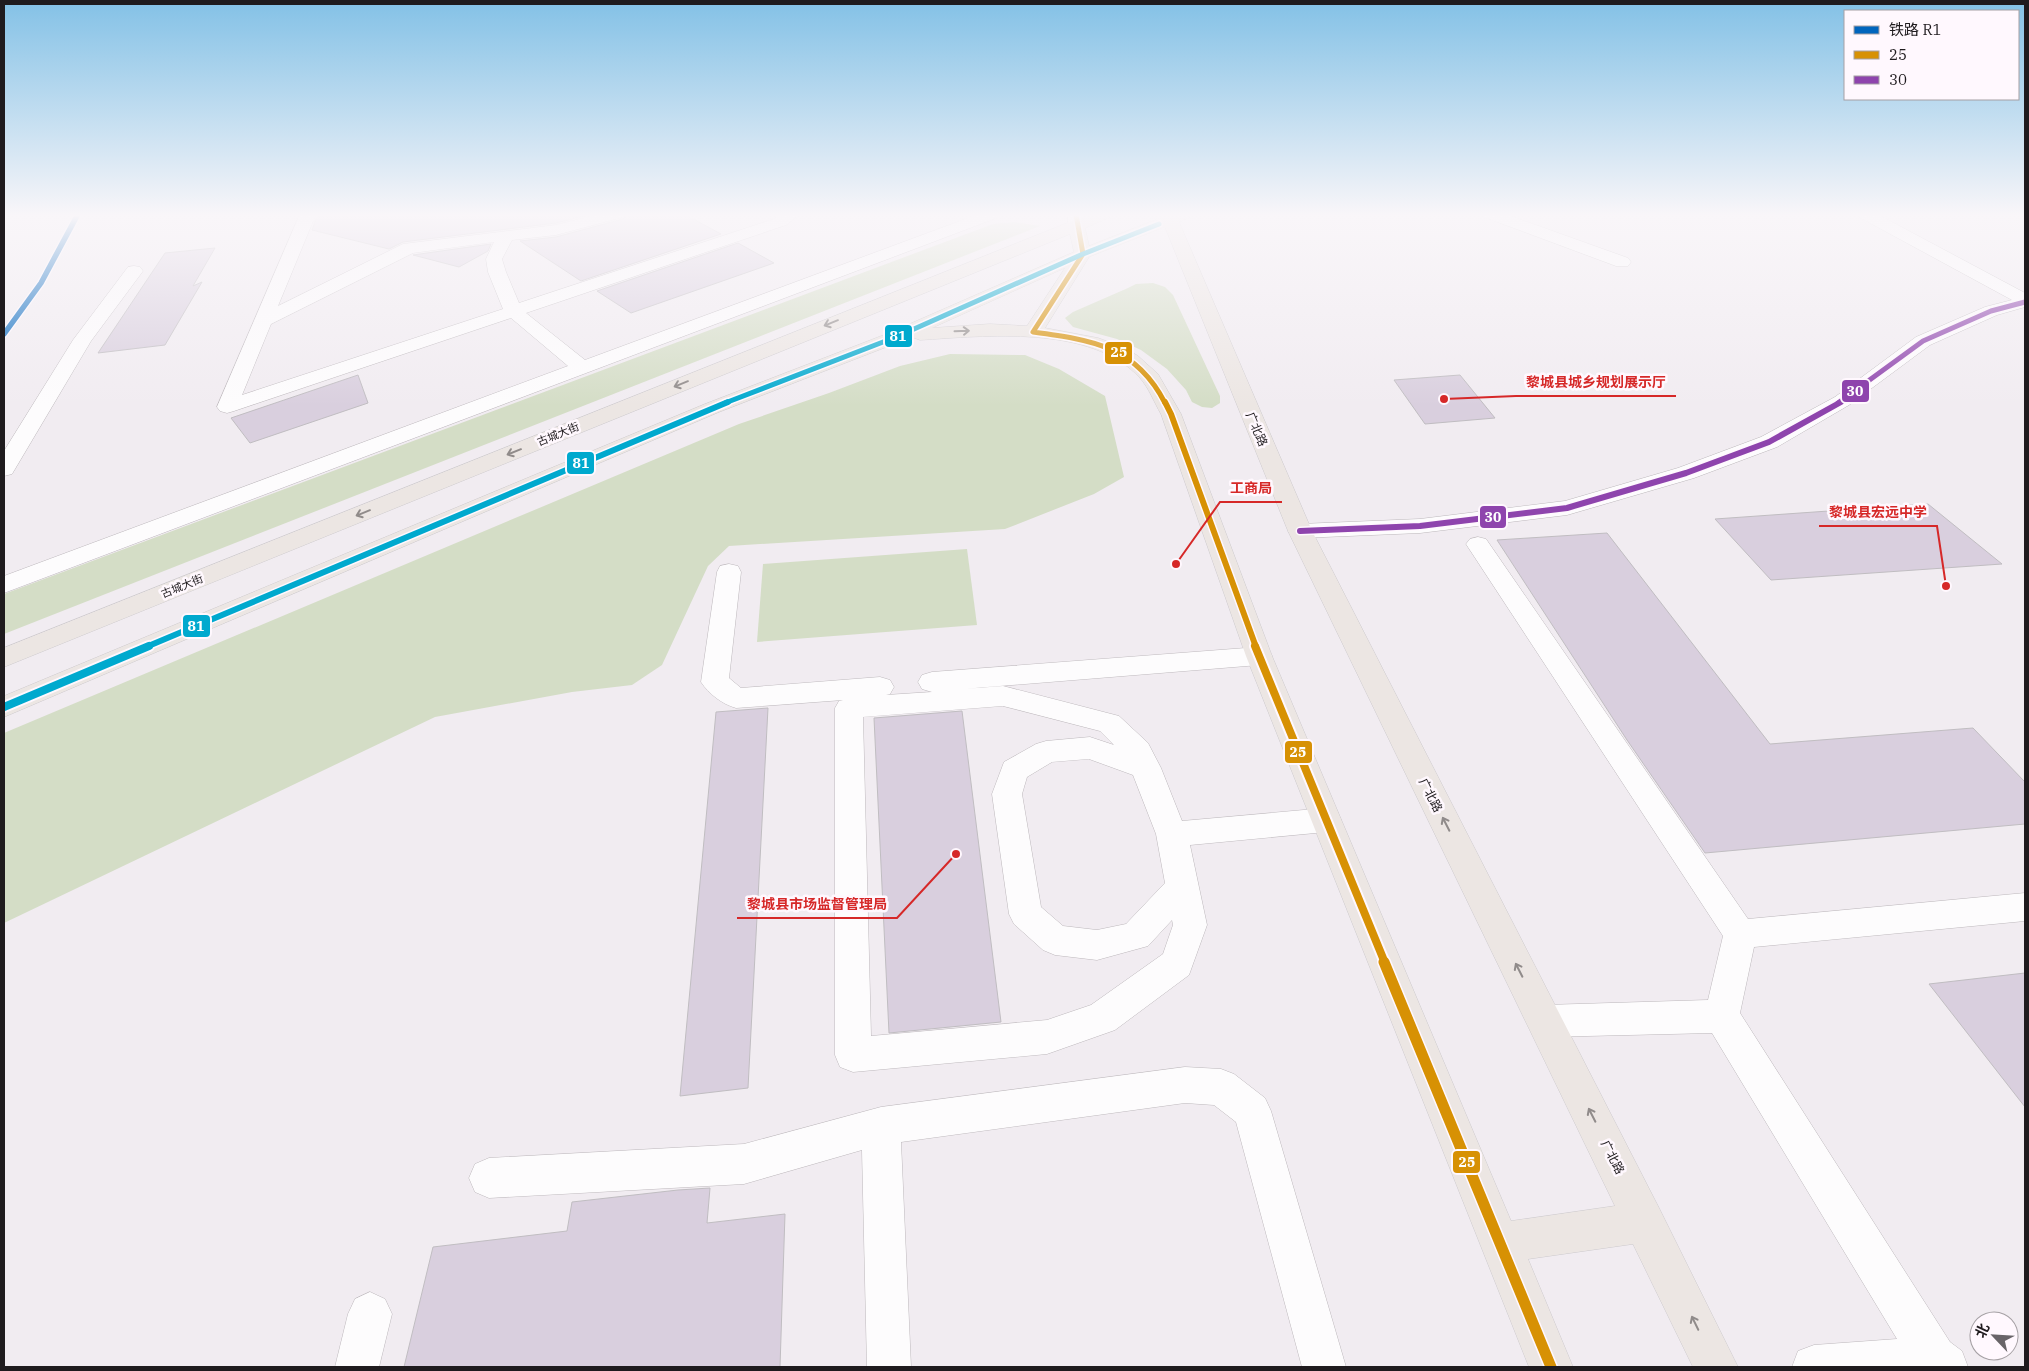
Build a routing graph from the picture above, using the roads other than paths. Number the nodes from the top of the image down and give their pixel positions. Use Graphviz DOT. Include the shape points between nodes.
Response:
graph roads {
  1 [pos="129,278"];
  2 [pos="282,278"];
  3 [pos="349,278"];
  4 [pos="499,278"];
  5 [pos="612,278"];
  6 [pos="822,278"];
  7 [pos="932,278"];
  8 [pos="1029,278"];
  9 [pos="1068,278"];
  10 [pos="1198,278"];
  11 [pos="1983,278"];
  12 [pos="2025,301"];
  13 [pos="513,311"];
  14 [pos="263,321"];
  15 [pos="1033,332"];
  16 [pos="896,337"];
  17 [pos="582,368"];
  18 [pos="4,469"];
  19 [pos="1300,531"];
  20 [pos="1478,544"];
  21 [pos="729,572"];
  22 [pos="4,585"];
  23 [pos="8,656"];
  24 [pos="1259,656"];
  25 [pos="4,707"];
  26 [pos="1146,768"];
  27 [pos="1326,820"];
  28 [pos="1172,834"];
  29 [pos="1182,887"];
  30 [pos="2025,907"];
  31 [pos="1740,934"];
  32 [pos="1722,1016"];
  33 [pos="1545,1022"];
  34 [pos="881,1126"];
  35 [pos="488,1178"];
  36 [pos="1645,1222"];
  37 [pos="1499,1243"];
  38 [pos="370,1314"];
  39 [pos="1940,1362"];
  40 [pos="357,1367"];
  41 [pos="889,1367"];
  42 [pos="1324,1367"];
  43 [pos="1551,1367"];
  44 [pos="1716,1367"];
  45 [pos="1814,1367"];
  1 -- 18 [label="street" via="82,340"];
  2 -- 14 [label="street"];
  3 -- 14 [label="street"];
  4 -- 13 [label="street"];
  5 -- 13 [label="street"];
  6 -- 17 [label="street"];
  7 -- 23 [label="main road, 古城大街, one-way"];
  8 -- 16 [label="main road"];
  9 -- 15 [label="main road"];
  10 -- 19 [label="main road, 广北路"];
  11 -- 12 [label="street"];
  12 -- 19 [label="street" via="1990,311 1923,341 1842,401 1770,442 1686,473 1567,508 1420,526"];
  13 -- 14 [label="street" via="227,407"];
  13 -- 17 [label="street"];
  16 -- 15 [label="main road, one-way" via="990,330"];
  15 -- 24 [label="main road" via="1077,338 1120,353 1142,369 1160,392 1175,423"];
  16 -- 25 [label="main road" via="712,408"];
  17 -- 22 [label="street"];
  33 -- 19 [label="main road, 广北路, one-way"];
  20 -- 31 [label="street"];
  21 -- 24 [label="street" via="715,682 736,698"];
  24 -- 27 [label="main road"];
  26 -- 28 [label="street"];
  26 -- 29 [label="street" via="1090,748 1046,752 1014,770 1007,794 1026,914 1055,940 1097,945 1136,936"];
  26 -- 29 [label="street" via="1138,751 1109,723 1003,696 848,708 853,1055 1047,1037 1102,1018 1177,964 1190,925"];
  27 -- 28 [label="street"];
  27 -- 37 [label="main road"];
  28 -- 29 [label="street"];
  30 -- 31 [label="street"];
  31 -- 32 [label="street"];
  32 -- 33 [label="street"];
  32 -- 39 [label="street"];
  36 -- 33 [label="main road, 广北路, one-way"];
  34 -- 35 [label="street" via="744,1164"];
  34 -- 41 [label="street"];
  34 -- 42 [label="street" via="1185,1085 1221,1087 1252,1110"];
  36 -- 37 [label="main road"];
  44 -- 36 [label="main road, 广北路, one-way"];
  37 -- 43 [label="main road"];
  38 -- 40 [label="street"];
  39 -- 45 [label="street"];
}
